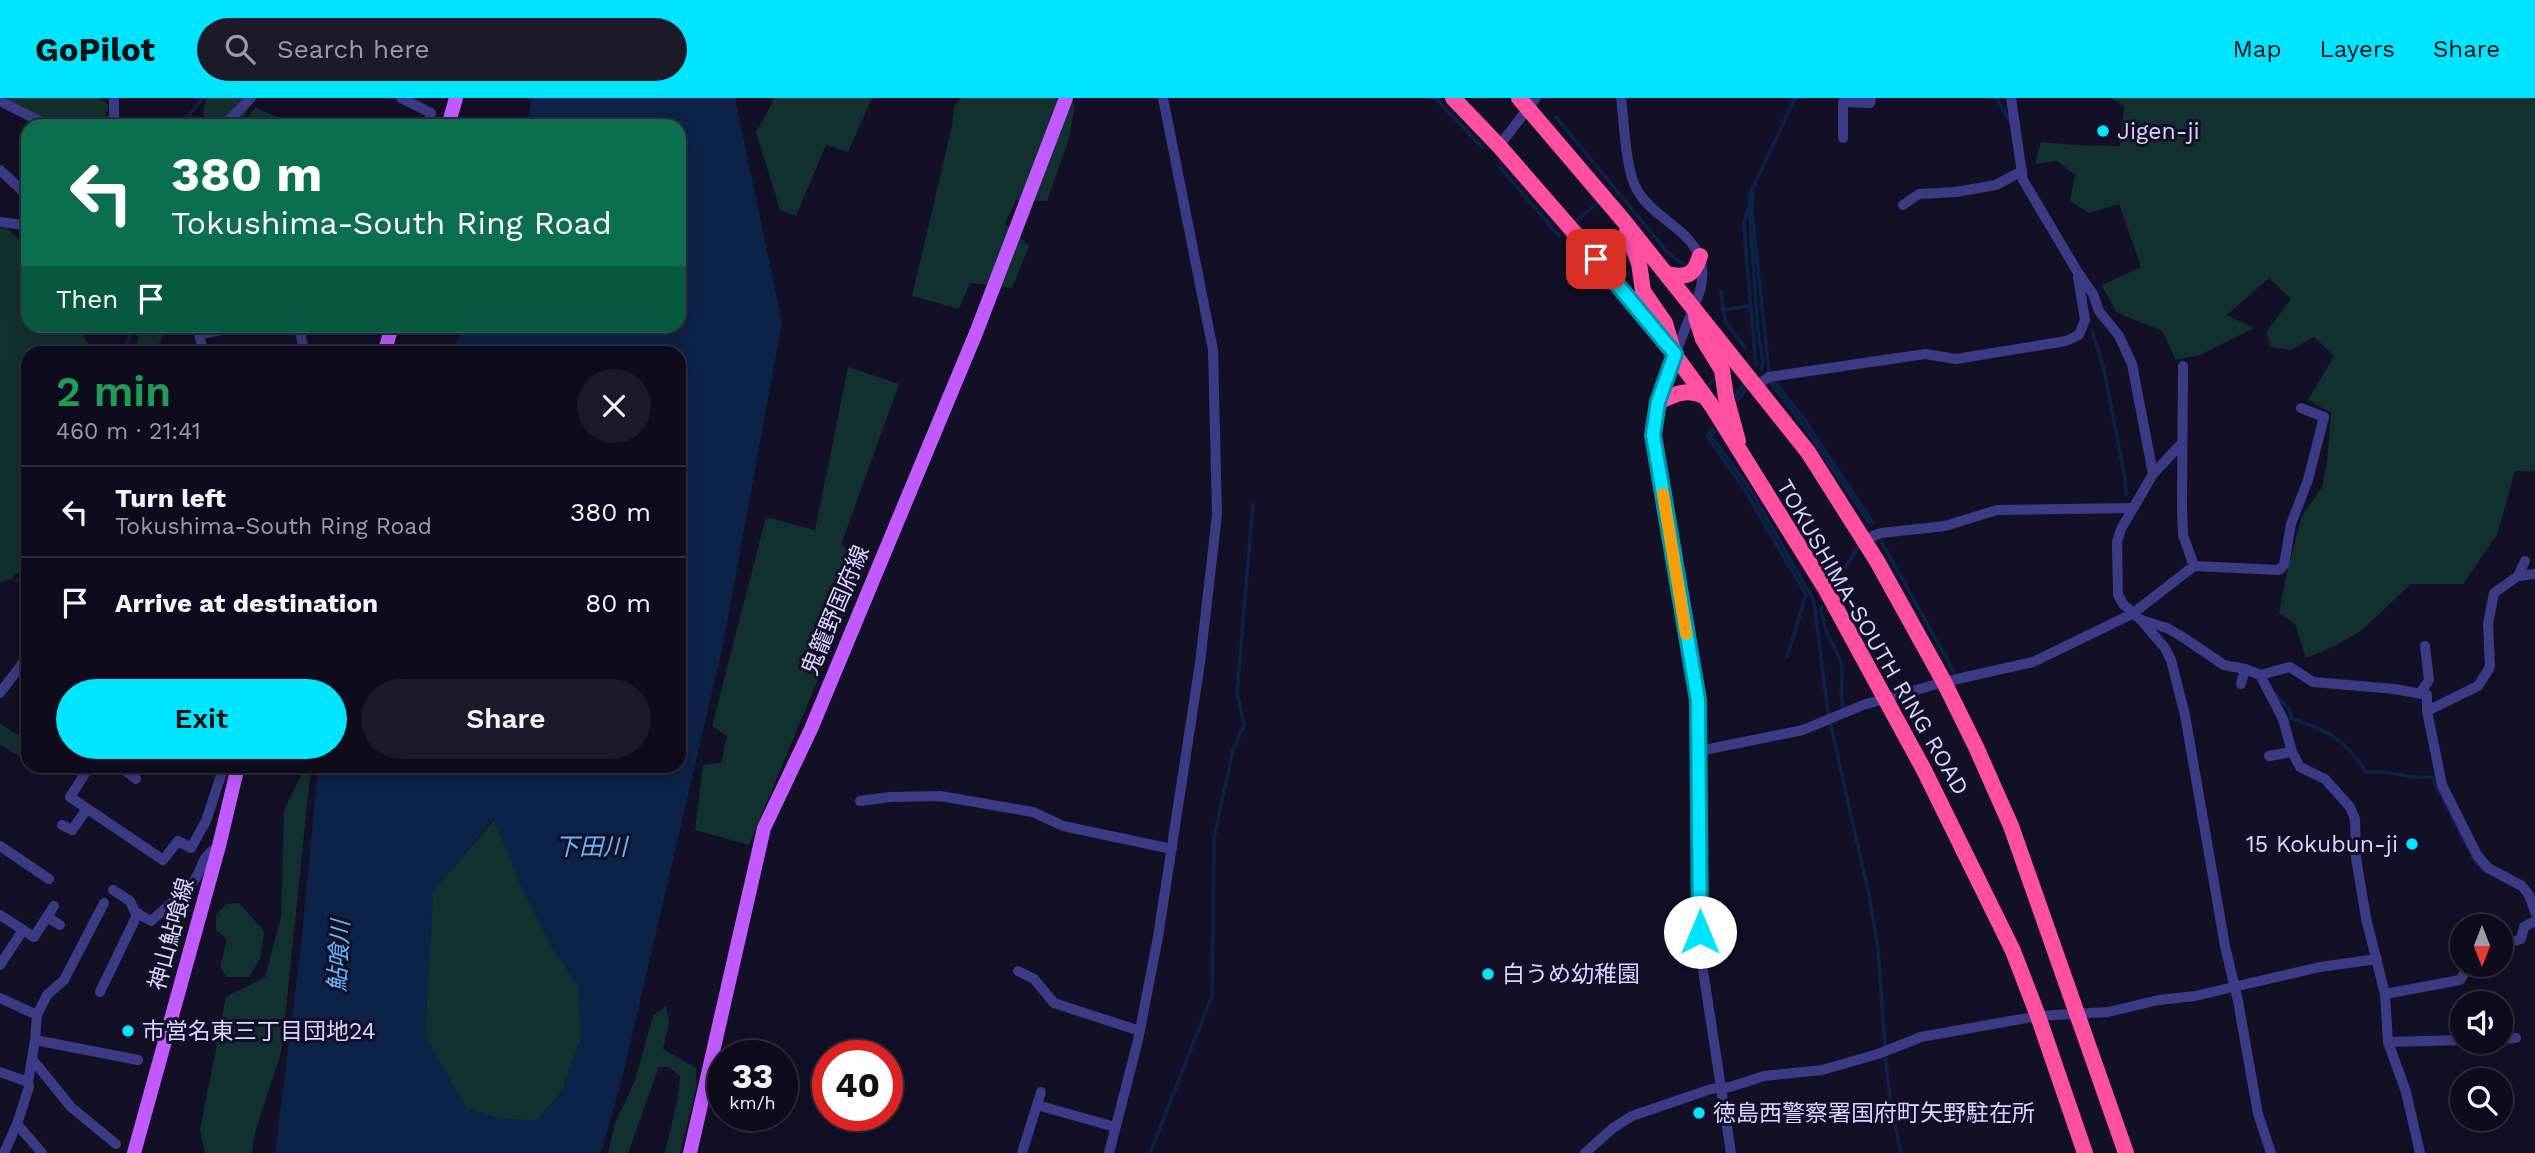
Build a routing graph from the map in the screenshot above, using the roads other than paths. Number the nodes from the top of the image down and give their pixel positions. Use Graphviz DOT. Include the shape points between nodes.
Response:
graph roads {
  1 [pos="114,98"];
  2 [pos="251,98"];
  3 [pos="401,98"];
  4 [pos="456,98"];
  5 [pos="1066,98"];
  6 [pos="1163,98"];
  7 [pos="1453,98"];
  8 [pos="1621,98"];
  9 [pos="1871,98"];
  10 [pos="2011,98"];
  11 [pos="0,101"];
  12 [pos="1528,102"];
  13 [pos="35,119"];
  14 [pos="113,119"];
  15 [pos="230,119"];
  16 [pos="430,119"];
  17 [pos="450,119"];
  18 [pos="1843,138"];
  19 [pos="1499,146"];
  20 [pos="0,170"];
  21 [pos="2022,171"];
  22 [pos="21,190"];
  23 [pos="1903,205"];
  24 [pos="1623,220"];
  25 [pos="0,222"];
  26 [pos="21,225"];
  27 [pos="1700,256"];
  28 [pos="2077,271"];
  29 [pos="1667,274"];
  30 [pos="1693,309"];
  31 [pos="1675,354"];
  32 [pos="2183,366"];
  33 [pos="1756,386"];
  34 [pos="1704,396"];
  35 [pos="1658,402"];
  36 [pos="2301,408"];
  37 [pos="2182,443"];
  38 [pos="1741,453"];
  39 [pos="2154,474"];
  40 [pos="2133,508"];
  41 [pos="1863,540"];
  42 [pos="2525,561"];
  43 [pos="2194,566"];
  44 [pos="2535,574"];
  45 [pos="2518,576"];
  46 [pos="2137,617"];
  47 [pos="2425,646"];
  48 [pos="21,665"];
  49 [pos="2245,668"];
  50 [pos="2260,675"];
  51 [pos="1944,682"];
  52 [pos="2241,684"];
  53 [pos="0,692"];
  54 [pos="2421,692"];
  55 [pos="1885,700"];
  56 [pos="2427,711"];
  57 [pos="1699,751"];
  58 [pos="2292,751"];
  59 [pos="2269,756"];
  60 [pos="85,773"];
  61 [pos="128,773"];
  62 [pos="222,773"];
  63 [pos="237,773"];
  64 [pos="136,779"];
  65 [pos="860,802"];
  66 [pos="87,809"];
  67 [pos="62,825"];
  68 [pos="0,846"];
  69 [pos="219,846"];
  70 [pos="1172,849"];
  71 [pos="49,879"];
  72 [pos="113,890"];
  73 [pos="104,903"];
  74 [pos="2535,912"];
  75 [pos="138,913"];
  76 [pos="0,915"];
  77 [pos="2533,922"];
  78 [pos="60,925"];
  79 [pos="23,930"];
  80 [pos="2513,941"];
  81 [pos="2377,959"];
  82 [pos="0,965"];
  83 [pos="1018,971"];
  84 [pos="2462,977"];
  85 [pos="2235,986"];
  86 [pos="100,992"];
  87 [pos="2385,994"];
  88 [pos="0,998"];
  89 [pos="2077,1015"];
  90 [pos="37,1016"];
  91 [pos="2038,1016"];
  92 [pos="1140,1031"];
  93 [pos="2513,1038"];
  94 [pos="2516,1038"];
  95 [pos="35,1040"];
  96 [pos="2450,1040"];
  97 [pos="2388,1042"];
  98 [pos="32,1059"];
  99 [pos="138,1060"];
  100 [pos="0,1072"];
  101 [pos="28,1082"];
  102 [pos="1720,1088"];
  103 [pos="1041,1092"];
  104 [pos="1037,1105"];
  105 [pos="17,1124"];
  106 [pos="1115,1127"];
  107 [pos="116,1144"];
  108 [pos="4,1153"];
  109 [pos="42,1153"];
  110 [pos="134,1153"];
  111 [pos="690,1153"];
  112 [pos="1022,1153"];
  113 [pos="1109,1153"];
  114 [pos="1585,1153"];
  115 [pos="1731,1153"];
  116 [pos="2085,1153"];
  117 [pos="2126,1153"];
  118 [pos="2271,1153"];
  119 [pos="2420,1153"];
  1 -- 14 [label="street"];
  2 -- 15 [label="street"];
  3 -- 16 [label="street" via="431,113"];
  4 -- 17 [label="main road"];
  5 -- 111 [label="main road, 鬼籠野国府線" via="976,333 811,729 764,828"];
  6 -- 70 [label="street" via="1213,351 1217,515"];
  7 -- 19 [label="highway, TOKUSHIMA-SOUTH RING ROAD"];
  8 -- 27 [label="street" via="1632,180 1647,205 1678,229"];
  9 -- 18 [label="street" via="1870,103 1843,102"];
  10 -- 21 [label="street"];
  11 -- 13 [label="street"];
  12 -- 19 [label="street"];
  12 -- 24 [label="highway, TOKUSHIMA-SOUTH RING ROAD"];
  19 -- 31 [label="highway, TOKUSHIMA-SOUTH RING ROAD"];
  20 -- 22 [label="street"];
  21 -- 23 [label="street" via="1996,185 1919,194"];
  21 -- 28 [label="street"];
  24 -- 29 [label="highway, TOKUSHIMA-SOUTH RING ROAD"];
  24 -- 31 [label="highway" via="1639,263 1643,291 1665,323"];
  25 -- 26 [label="street"];
  27 -- 29 [label="highway" via="1691,274"];
  27 -- 30 [label="street" via="1704,276"];
  28 -- 33 [label="street" via="2085,320 2079,335 2066,341 1956,359 1925,354 1769,377"];
  28 -- 39 [label="street" via="2119,335 2132,364"];
  29 -- 30 [label="highway, TOKUSHIMA-SOUTH RING ROAD"];
  30 -- 31 [label="street"];
  30 -- 33 [label="highway, TOKUSHIMA-SOUTH RING ROAD"];
  30 -- 38 [label="highway" via="1703,340 1722,370"];
  31 -- 34 [label="highway, TOKUSHIMA-SOUTH RING ROAD"];
  31 -- 35 [label="street"];
  32 -- 37 [label="street"];
  33 -- 41 [label="highway, TOKUSHIMA-SOUTH RING ROAD" via="1808,452"];
  34 -- 35 [label="highway" via="1680,392"];
  34 -- 38 [label="highway, TOKUSHIMA-SOUTH RING ROAD"];
  35 -- 57 [label="street" via="1653,435 1698,700"];
  36 -- 43 [label="street" via="2324,417 2291,524 2284,565 2279,570"];
  37 -- 39 [label="street"];
  37 -- 43 [label="street" via="2183,535"];
  38 -- 55 [label="highway, TOKUSHIMA-SOUTH RING ROAD" via="1825,588"];
  39 -- 40 [label="street"];
  40 -- 41 [label="street" via="1997,510 1944,526 1881,533"];
  40 -- 46 [label="street" via="2117,542 2116,576 2118,595"];
  41 -- 51 [label="highway, TOKUSHIMA-SOUTH RING ROAD"];
  42 -- 45 [label="street"];
  43 -- 46 [label="street"];
  44 -- 45 [label="street"];
  45 -- 56 [label="street" via="2494,593 2488,624 2490,667 2477,686"];
  46 -- 49 [label="street" via="2167,628 2224,665"];
  46 -- 51 [label="street" via="2033,662"];
  46 -- 85 [label="street" via="2171,660"];
  47 -- 54 [label="street" via="2429,680"];
  48 -- 53 [label="street"];
  49 -- 50 [label="street"];
  49 -- 52 [label="street"];
  50 -- 54 [label="street" via="2290,667 2313,682"];
  50 -- 58 [label="street" via="2283,719"];
  51 -- 55 [label="street"];
  51 -- 89 [label="highway, TOKUSHIMA-SOUTH RING ROAD" via="2011,826"];
  54 -- 56 [label="street" via="2427,695"];
  55 -- 57 [label="street" via="1803,730"];
  55 -- 91 [label="highway, TOKUSHIMA-SOUTH RING ROAD" via="1964,848"];
  56 -- 74 [label="street" via="2442,785 2477,855 2488,868 2522,886"];
  57 -- 102 [label="street" via="1701,957"];
  58 -- 59 [label="street"];
  58 -- 81 [label="street" via="2300,767 2325,779 2355,818 2359,877"];
  60 -- 66 [label="street" via="70,797"];
  61 -- 64 [label="street"];
  62 -- 66 [label="street" via="206,821 191,848 178,841 163,860"];
  63 -- 69 [label="main road, 神山鮎喰線"];
  65 -- 70 [label="street" via="940,796 1033,813 1063,826"];
  66 -- 67 [label="street" via="72,830"];
  68 -- 71 [label="street" via="28,870"];
  69 -- 75 [label="street" via="201,862 195,880 151,921"];
  69 -- 110 [label="main road, 神山鮎喰線"];
  70 -- 92 [label="street"];
  72 -- 75 [label="street" via="131,901"];
  73 -- 90 [label="street" via="64,980 47,995"];
  75 -- 86 [label="street"];
  76 -- 79 [label="street"];
  77 -- 80 [label="street" via="2521,932 2521,939"];
  78 -- 79 [label="street" via="50,912 34,937"];
  79 -- 82 [label="street"];
  81 -- 85 [label="street"];
  81 -- 87 [label="street"];
  83 -- 92 [label="street" via="1034,979 1054,1003"];
  84 -- 87 [label="street"];
  85 -- 89 [label="street"];
  85 -- 118 [label="street" via="2258,1114"];
  87 -- 97 [label="street"];
  88 -- 90 [label="street"];
  89 -- 91 [label="street"];
  89 -- 117 [label="highway, TOKUSHIMA-SOUTH RING ROAD"];
  90 -- 95 [label="street"];
  91 -- 102 [label="street" via="1921,1037 1822,1070 1764,1076"];
  91 -- 116 [label="highway, TOKUSHIMA-SOUTH RING ROAD"];
  92 -- 106 [label="street"];
  93 -- 94 [label="street"];
  95 -- 98 [label="street"];
  95 -- 99 [label="street"];
  96 -- 97 [label="street"];
  97 -- 119 [label="street"];
  98 -- 101 [label="street"];
  98 -- 107 [label="street" via="71,1107"];
  100 -- 101 [label="street"];
  101 -- 105 [label="street"];
  102 -- 114 [label="street" via="1632,1116"];
  102 -- 115 [label="street"];
  103 -- 104 [label="street"];
  104 -- 106 [label="street"];
  104 -- 112 [label="street"];
  105 -- 108 [label="street"];
  105 -- 109 [label="street"];
  106 -- 113 [label="street"];
}
